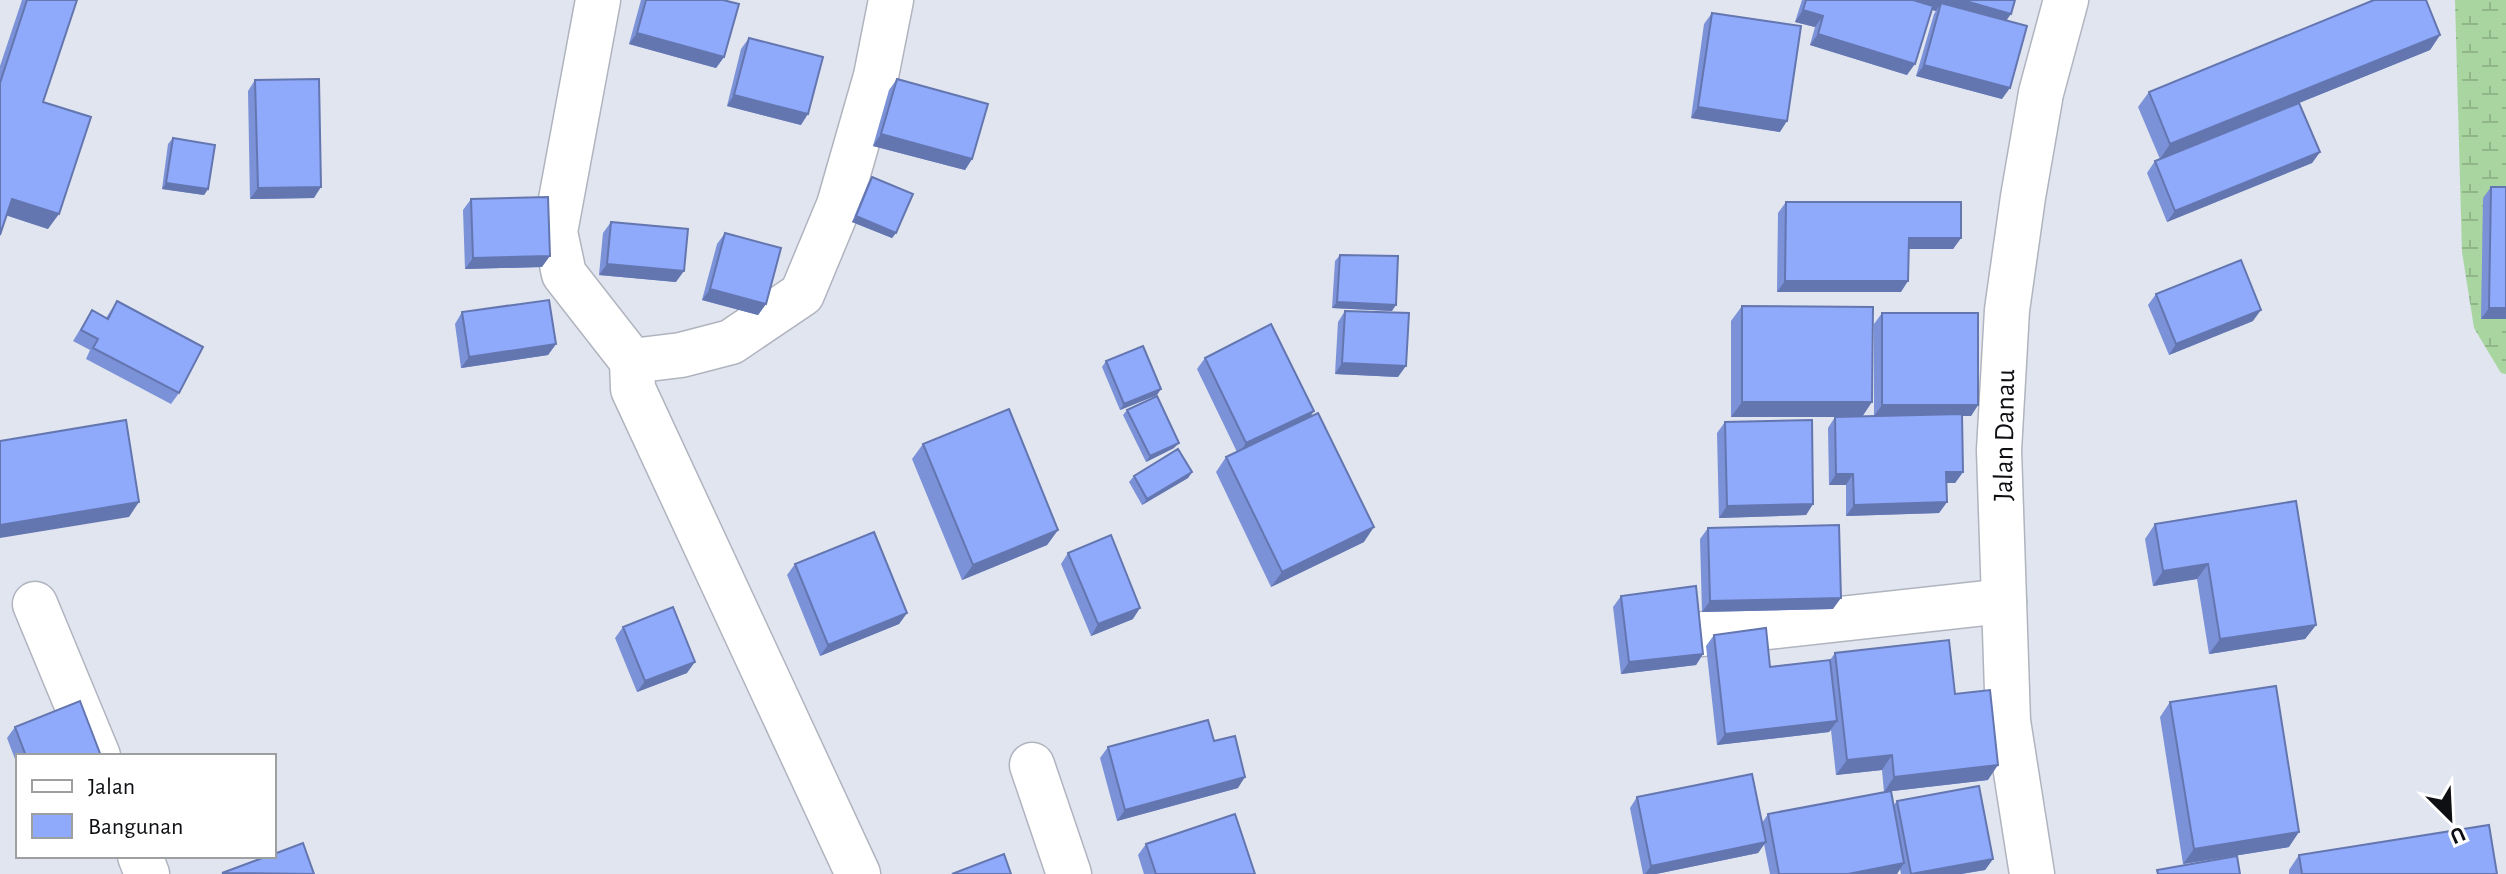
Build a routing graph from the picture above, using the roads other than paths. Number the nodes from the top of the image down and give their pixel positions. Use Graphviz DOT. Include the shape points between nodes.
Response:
graph roads {
  1 [pos="598,0"];
  2 [pos="891,0"];
  3 [pos="2066,0"];
  4 [pos="632,361"];
  5 [pos="2004,601"];
  6 [pos="35,604"];
  7 [pos="1703,634"];
  8 [pos="97,754"];
  9 [pos="1032,765"];
  10 [pos="858,874"];
  11 [pos="1069,874"];
  12 [pos="2032,874"];
  1 -- 4 [label="street" via="555,232 564,274"];
  2 -- 4 [label="street" via="876,76 839,205 802,294 731,342"];
  3 -- 5 [label="street, Jalan Danau" via="2041,93 2007,310 1999,450"];
  4 -- 10 [label="street" via="633,389"];
  5 -- 7 [label="street"];
  5 -- 12 [label="street, Jalan Danau" via="2008,721"];
  6 -- 8 [label="street"];
  9 -- 11 [label="street"];
}
